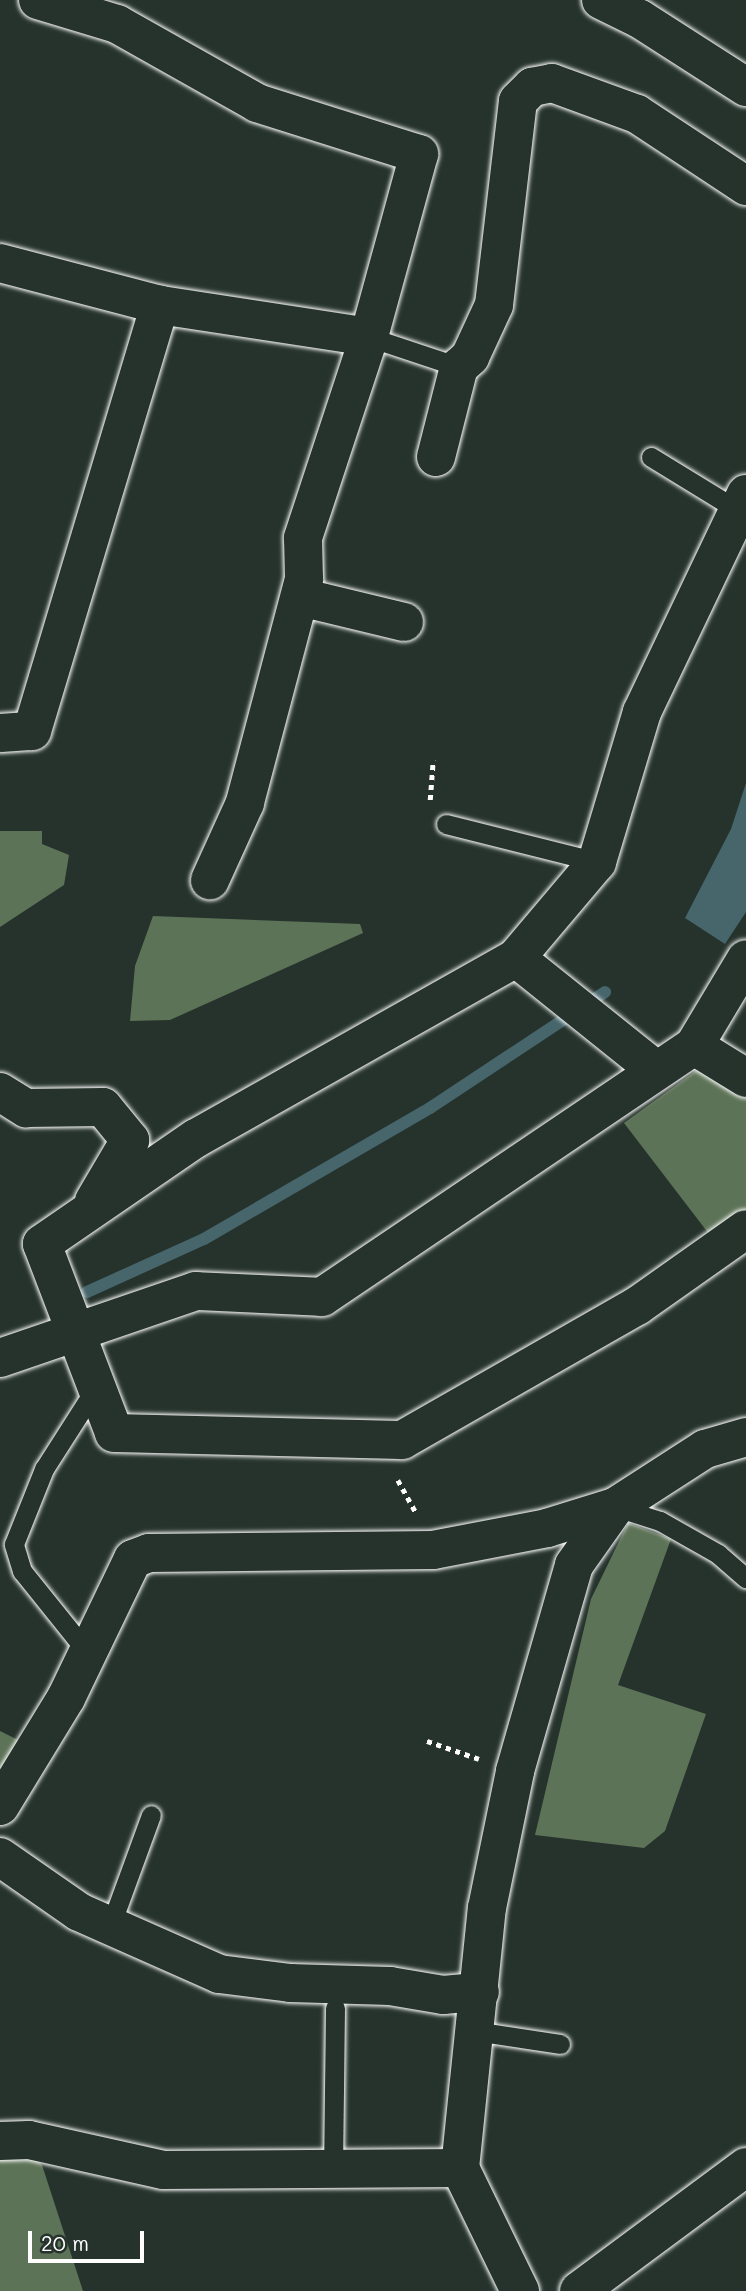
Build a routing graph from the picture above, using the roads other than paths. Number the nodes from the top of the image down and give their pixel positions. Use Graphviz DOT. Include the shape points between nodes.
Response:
graph roads {
  1 [pos="38,0"];
  2 [pos="601,0"];
  3 [pos="746,88"];
  4 [pos="746,186"];
  5 [pos="0,263"];
  6 [pos="160,305"];
  7 [pos="369,337"];
  8 [pos="459,367"];
  9 [pos="436,457"];
  10 [pos="651,457"];
  11 [pos="741,502"];
  12 [pos="300,597"];
  13 [pos="404,622"];
  14 [pos="0,733"];
  15 [pos="446,824"];
  16 [pos="597,862"];
  17 [pos="210,880"];
  18 [pos="516,958"];
  19 [pos="746,959"];
  20 [pos="694,1046"];
  21 [pos="656,1070"];
  22 [pos="746,1078"];
  23 [pos="1,1094"];
  24 [pos="82,1217"];
  25 [pos="746,1229"];
  26 [pos="77,1333"];
  27 [pos="0,1358"];
  28 [pos="97,1385"];
  29 [pos="746,1437"];
  30 [pos="615,1507"];
  31 [pos="746,1578"];
  32 [pos="88,1653"];
  33 [pos="0,1806"];
  34 [pos="151,1815"];
  35 [pos="0,1857"];
  36 [pos="110,1927"];
  37 [pos="480,1992"];
  38 [pos="335,2008"];
  39 [pos="475,2031"];
  40 [pos="560,2044"];
  41 [pos="0,2141"];
  42 [pos="746,2167"];
  43 [pos="460,2168"];
  44 [pos="333,2172"];
  45 [pos="520,2291"];
  46 [pos="579,2291"];
  1 -- 7 [label="street" via="117,24 257,103 419,154"];
  2 -- 3 [label="street" via="640,19"];
  4 -- 8 [label="street" via="637,114 590,93 552,83 532,87 519,101 494,305 470,357"];
  5 -- 6 [label="street"];
  6 -- 7 [label="street"];
  6 -- 14 [label="street" via="32,731"];
  7 -- 8 [label="lane"];
  7 -- 12 [label="street" via="303,538"];
  8 -- 9 [label="street"];
  10 -- 11 [label="lane"];
  11 -- 16 [label="street" via="642,712"];
  12 -- 13 [label="street"];
  12 -- 17 [label="street" via="245,803"];
  15 -- 16 [label="lane"];
  16 -- 18 [label="street"];
  18 -- 21 [label="street"];
  18 -- 24 [label="street" via="196,1138"];
  19 -- 20 [label="street"];
  20 -- 21 [label="street"];
  20 -- 22 [label="street"];
  21 -- 26 [label="street" via="322,1297 196,1291"];
  23 -- 24 [label="street" via="26,1108 103,1107 130,1140 111,1178"];
  24 -- 26 [label="street" via="42,1244"];
  25 -- 28 [label="street" via="637,1306 402,1440 114,1433"];
  26 -- 27 [label="street"];
  26 -- 28 [label="street"];
  28 -- 32 [label="lane" via="44,1469 14,1544 22,1571"];
  29 -- 30 [label="street" via="705,1449"];
  30 -- 31 [label="lane" via="660,1521 718,1554"];
  30 -- 32 [label="street" via="547,1528 433,1550 149,1553 133,1559"];
  30 -- 37 [label="street" via="574,1565 515,1771 487,1908"];
  32 -- 33 [label="street"];
  34 -- 36 [label="lane"];
  35 -- 36 [label="street"];
  36 -- 37 [label="street" via="219,1974 290,1983 390,1986 443,1996"];
  37 -- 39 [label="street"];
  38 -- 44 [label="lane"];
  39 -- 40 [label="lane"];
  39 -- 43 [label="street"];
  41 -- 44 [label="street" via="29,2140 163,2170"];
  42 -- 46 [label="street"];
  43 -- 44 [label="street"];
  43 -- 45 [label="street"];
}
